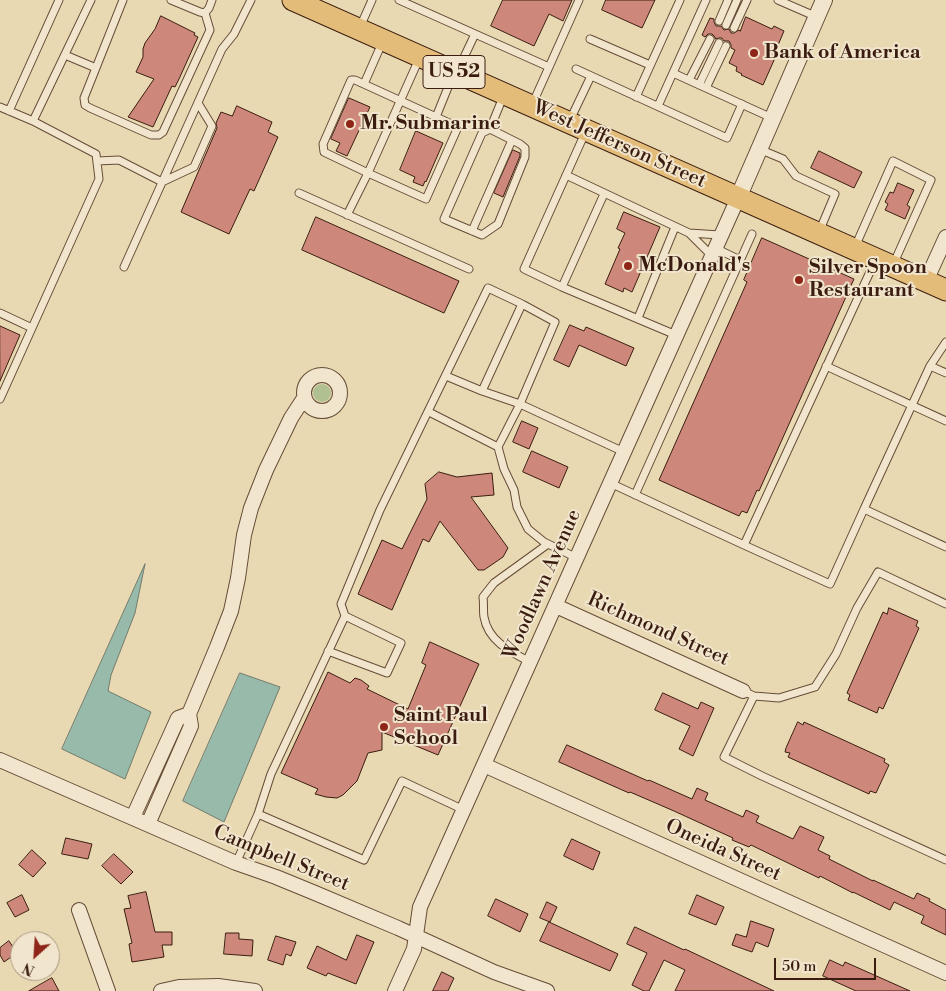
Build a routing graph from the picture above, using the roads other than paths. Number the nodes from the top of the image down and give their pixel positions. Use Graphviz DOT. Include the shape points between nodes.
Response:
graph roads {
  1 [pos="59,0"];
  2 [pos="91,0"];
  3 [pos="124,0"];
  4 [pos="171,0"];
  5 [pos="212,0"];
  6 [pos="251,0"];
  7 [pos="292,0"];
  8 [pos="372,0"];
  9 [pos="399,0"];
  10 [pos="579,0"];
  11 [pos="680,0"];
  12 [pos="706,0"];
  13 [pos="728,0"];
  14 [pos="737,0"];
  15 [pos="747,0"];
  16 [pos="778,0"];
  17 [pos="824,0"];
  18 [pos="205,12"];
  19 [pos="817,17"];
  20 [pos="719,21"];
  21 [pos="726,25"];
  22 [pos="734,28"];
  23 [pos="359,30"];
  24 [pos="475,34"];
  25 [pos="590,39"];
  26 [pos="710,39"];
  27 [pos="383,40"];
  28 [pos="719,43"];
  29 [pos="726,46"];
  30 [pos="64,55"];
  31 [pos="420,57"];
  32 [pos="650,65"];
  33 [pos="549,67"];
  34 [pos="96,68"];
  35 [pos="576,69"];
  36 [pos="456,73"];
  37 [pos="673,73"];
  38 [pos="591,76"];
  39 [pos="689,80"];
  40 [pos="364,84"];
  41 [pos="702,86"];
  42 [pos="504,94"];
  43 [pos="636,97"];
  44 [pos="400,101"];
  45 [pos="198,103"];
  46 [pos="742,104"];
  47 [pos="532,106"];
  48 [pos="658,106"];
  49 [pos="0,108"];
  50 [pos="9,111"];
  51 [pos="436,117"];
  52 [pos="772,118"];
  53 [pos="33,121"];
  54 [pos="578,127"];
  55 [pos="490,129"];
  56 [pos="512,140"];
  57 [pos="759,149"];
  58 [pos="97,161"];
  59 [pos="368,173"];
  60 [pos="566,175"];
  61 [pos="162,182"];
  62 [pos="299,193"];
  63 [pos="604,194"];
  64 [pos="738,198"];
  65 [pos="347,215"];
  66 [pos="675,227"];
  67 [pos="472,231"];
  68 [pos="690,233"];
  69 [pos="818,233"];
  70 [pos="752,234"];
  71 [pos="946,237"];
  72 [pos="715,246"];
  73 [pos="854,249"];
  74 [pos="740,260"];
  75 [pos="884,263"];
  76 [pos="124,267"];
  77 [pos="469,269"];
  78 [pos="926,281"];
  79 [pos="562,287"];
  80 [pos="946,290"];
  81 [pos="522,304"];
  82 [pos="0,313"];
  83 [pos="638,318"];
  84 [pos="32,328"];
  85 [pos="676,335"];
  86 [pos="946,342"];
  87 [pos="826,366"];
  88 [pos="930,366"];
  89 [pos="946,373"];
  90 [pos="446,376"];
  91 [pos="482,391"];
  92 [pos="304,398"];
  93 [pos="0,399"];
  94 [pos="520,404"];
  95 [pos="912,406"];
  96 [pos="429,412"];
  97 [pos="946,422"];
  98 [pos="498,447"];
  99 [pos="624,452"];
  100 [pos="610,483"];
  101 [pos="635,495"];
  102 [pos="864,509"];
  103 [pos="548,544"];
  104 [pos="744,545"];
  105 [pos="946,547"];
  106 [pos="577,558"];
  107 [pos="946,604"];
  108 [pos="556,606"];
  109 [pos="345,616"];
  110 [pos="328,651"];
  111 [pos="530,662"];
  112 [pos="749,693"];
  113 [pos="189,714"];
  114 [pos="0,760"];
  115 [pos="484,765"];
  116 [pos="464,810"];
  117 [pos="258,814"];
  118 [pos="133,818"];
  119 [pos="148,824"];
  120 [pos="946,860"];
  121 [pos="236,863"];
  122 [pos="78,910"];
  123 [pos="416,936"];
  124 [pos="946,973"];
  125 [pos="108,991"];
  126 [pos="161,991"];
  127 [pos="255,991"];
  128 [pos="395,991"];
  129 [pos="548,991"];
  1 -- 50 [label="lane"];
  2 -- 30 [label="lane"];
  3 -- 34 [label="lane"];
  4 -- 18 [label="lane"];
  5 -- 18 [label="lane"];
  6 -- 45 [label="lane" via="222,50"];
  7 -- 23 [label="main road, West Jefferson Street / US 52"];
  8 -- 23 [label="lane"];
  9 -- 24 [label="lane"];
  10 -- 33 [label="lane"];
  11 -- 32 [label="lane"];
  12 -- 37 [label="lane"];
  13 -- 20 [label="lane"];
  14 -- 21 [label="lane"];
  15 -- 22 [label="lane"];
  16 -- 19 [label="lane"];
  17 -- 19 [label="street"];
  18 -- 34 [label="lane" via="210,30 164,132 159,135 151,135 85,105 84,98"];
  19 -- 52 [label="street"];
  23 -- 27 [label="main road, West Jefferson Street / US 52"];
  24 -- 33 [label="lane"];
  24 -- 36 [label="lane"];
  25 -- 32 [label="lane"];
  26 -- 39 [label="lane"];
  27 -- 31 [label="main road, West Jefferson Street / US 52"];
  27 -- 40 [label="lane"];
  28 -- 41 [label="lane"];
  29 -- 41 [label="lane"];
  30 -- 34 [label="lane"];
  30 -- 53 [label="lane"];
  31 -- 36 [label="main road, West Jefferson Street / US 52"];
  31 -- 44 [label="lane"];
  32 -- 43 [label="lane"];
  33 -- 47 [label="lane"];
  35 -- 38 [label="lane"];
  36 -- 42 [label="main road, West Jefferson Street / US 52"];
  36 -- 51 [label="lane"];
  37 -- 39 [label="lane"];
  37 -- 48 [label="lane"];
  38 -- 43 [label="lane"];
  38 -- 54 [label="lane"];
  39 -- 41 [label="lane"];
  40 -- 44 [label="lane"];
  40 -- 59 [label="lane" via="351,80 323,144 324,152"];
  41 -- 46 [label="lane"];
  42 -- 47 [label="main road, West Jefferson Street / US 52"];
  42 -- 55 [label="lane"];
  43 -- 48 [label="lane"];
  44 -- 51 [label="lane"];
  44 -- 59 [label="lane"];
  45 -- 61 [label="lane"];
  45 -- 61 [label="lane" via="212,126 194,168"];
  46 -- 48 [label="lane" via="727,138"];
  46 -- 52 [label="lane"];
  47 -- 54 [label="main road, West Jefferson Street / US 52"];
  49 -- 50 [label="lane"];
  50 -- 53 [label="lane"];
  51 -- 59 [label="lane" via="458,127 426,199"];
  52 -- 57 [label="street"];
  53 -- 58 [label="lane" via="96,154"];
  54 -- 60 [label="lane"];
  54 -- 64 [label="main road, West Jefferson Street / US 52"];
  55 -- 56 [label="lane"];
  55 -- 67 [label="lane" via="482,133 444,219"];
  56 -- 67 [label="lane"];
  56 -- 67 [label="lane" via="524,148 526,157 498,224 482,235"];
  57 -- 64 [label="street"];
  57 -- 69 [label="lane" via="783,159 796,176 836,194"];
  58 -- 61 [label="lane" via="119,160"];
  58 -- 84 [label="lane" via="99,179"];
  59 -- 65 [label="lane"];
  60 -- 63 [label="lane"];
  60 -- 79 [label="lane" via="524,269"];
  61 -- 76 [label="lane"];
  62 -- 65 [label="lane"];
  63 -- 66 [label="lane"];
  63 -- 79 [label="lane"];
  64 -- 69 [label="main road, West Jefferson Street / US 52"];
  64 -- 72 [label="street, Woodlawn Avenue"];
  65 -- 77 [label="lane"];
  66 -- 68 [label="lane"];
  66 -- 83 [label="lane"];
  68 -- 72 [label="lane"];
  68 -- 72 [label="lane"];
  69 -- 73 [label="main road, West Jefferson Street / US 52"];
  70 -- 74 [label="lane"];
  71 -- 78 [label="street"];
  72 -- 74 [label="lane"];
  72 -- 85 [label="street, Woodlawn Avenue"];
  73 -- 75 [label="main road, West Jefferson Street / US 52"];
  73 -- 75 [label="lane" via="893,161 931,180"];
  74 -- 101 [label="lane"];
  75 -- 78 [label="main road, West Jefferson Street / US 52"];
  75 -- 87 [label="lane"];
  78 -- 80 [label="main road, West Jefferson Street / US 52"];
  79 -- 83 [label="lane"];
  81 -- 90 [label="lane" via="488,288"];
  81 -- 91 [label="lane"];
  81 -- 94 [label="lane" via="555,322"];
  82 -- 84 [label="lane"];
  83 -- 85 [label="lane"];
  84 -- 93 [label="lane"];
  85 -- 99 [label="street, Woodlawn Avenue"];
  86 -- 88 [label="lane"];
  87 -- 95 [label="lane"];
  87 -- 104 [label="lane"];
  88 -- 89 [label="lane"];
  88 -- 95 [label="lane"];
  90 -- 91 [label="lane"];
  90 -- 96 [label="lane"];
  91 -- 94 [label="lane"];
  92 -- 113 [label="street" via="291,418 254,499 230,610"];
  94 -- 98 [label="lane"];
  94 -- 99 [label="lane"];
  95 -- 97 [label="lane"];
  95 -- 102 [label="lane"];
  96 -- 98 [label="lane"];
  96 -- 109 [label="lane" via="355,568 341,604"];
  98 -- 103 [label="lane" via="517,508 528,529"];
  99 -- 100 [label="street, Woodlawn Avenue"];
  100 -- 101 [label="lane"];
  100 -- 106 [label="street, Woodlawn Avenue"];
  101 -- 104 [label="lane"];
  102 -- 104 [label="lane" via="830,584"];
  102 -- 105 [label="lane"];
  103 -- 106 [label="lane"];
  103 -- 111 [label="lane" via="494,583 483,598 484,618 492,636 507,650"];
  106 -- 108 [label="street, Woodlawn Avenue"];
  107 -- 112 [label="lane" via="878,572 836,654 815,687 779,698"];
  108 -- 111 [label="street, Woodlawn Avenue"];
  108 -- 112 [label="street, Richmond Street"];
  109 -- 110 [label="lane"];
  109 -- 110 [label="lane" via="401,643 387,673"];
  110 -- 117 [label="lane" via="271,774"];
  111 -- 115 [label="street, Woodlawn Avenue"];
  112 -- 120 [label="lane" via="724,757"];
  113 -- 118 [label="street" via="178,718"];
  113 -- 119 [label="street" via="191,726"];
  114 -- 118 [label="street, Campbell Street"];
  115 -- 116 [label="street, Woodlawn Avenue"];
  115 -- 124 [label="street, Oneida Street"];
  116 -- 117 [label="lane" via="402,781 364,860"];
  116 -- 123 [label="street, Woodlawn Avenue" via="420,907"];
  117 -- 121 [label="lane"];
  118 -- 119 [label="street, Campbell Street"];
  119 -- 121 [label="street, Campbell Street"];
  121 -- 123 [label="street, Campbell Street" via="276,876"];
  122 -- 125 [label="street"];
  123 -- 128 [label="street, Woodlawn Avenue" via="414,949"];
  123 -- 129 [label="street, Campbell Street" via="494,972"];
  126 -- 127 [label="street" via="218,986"];
}
